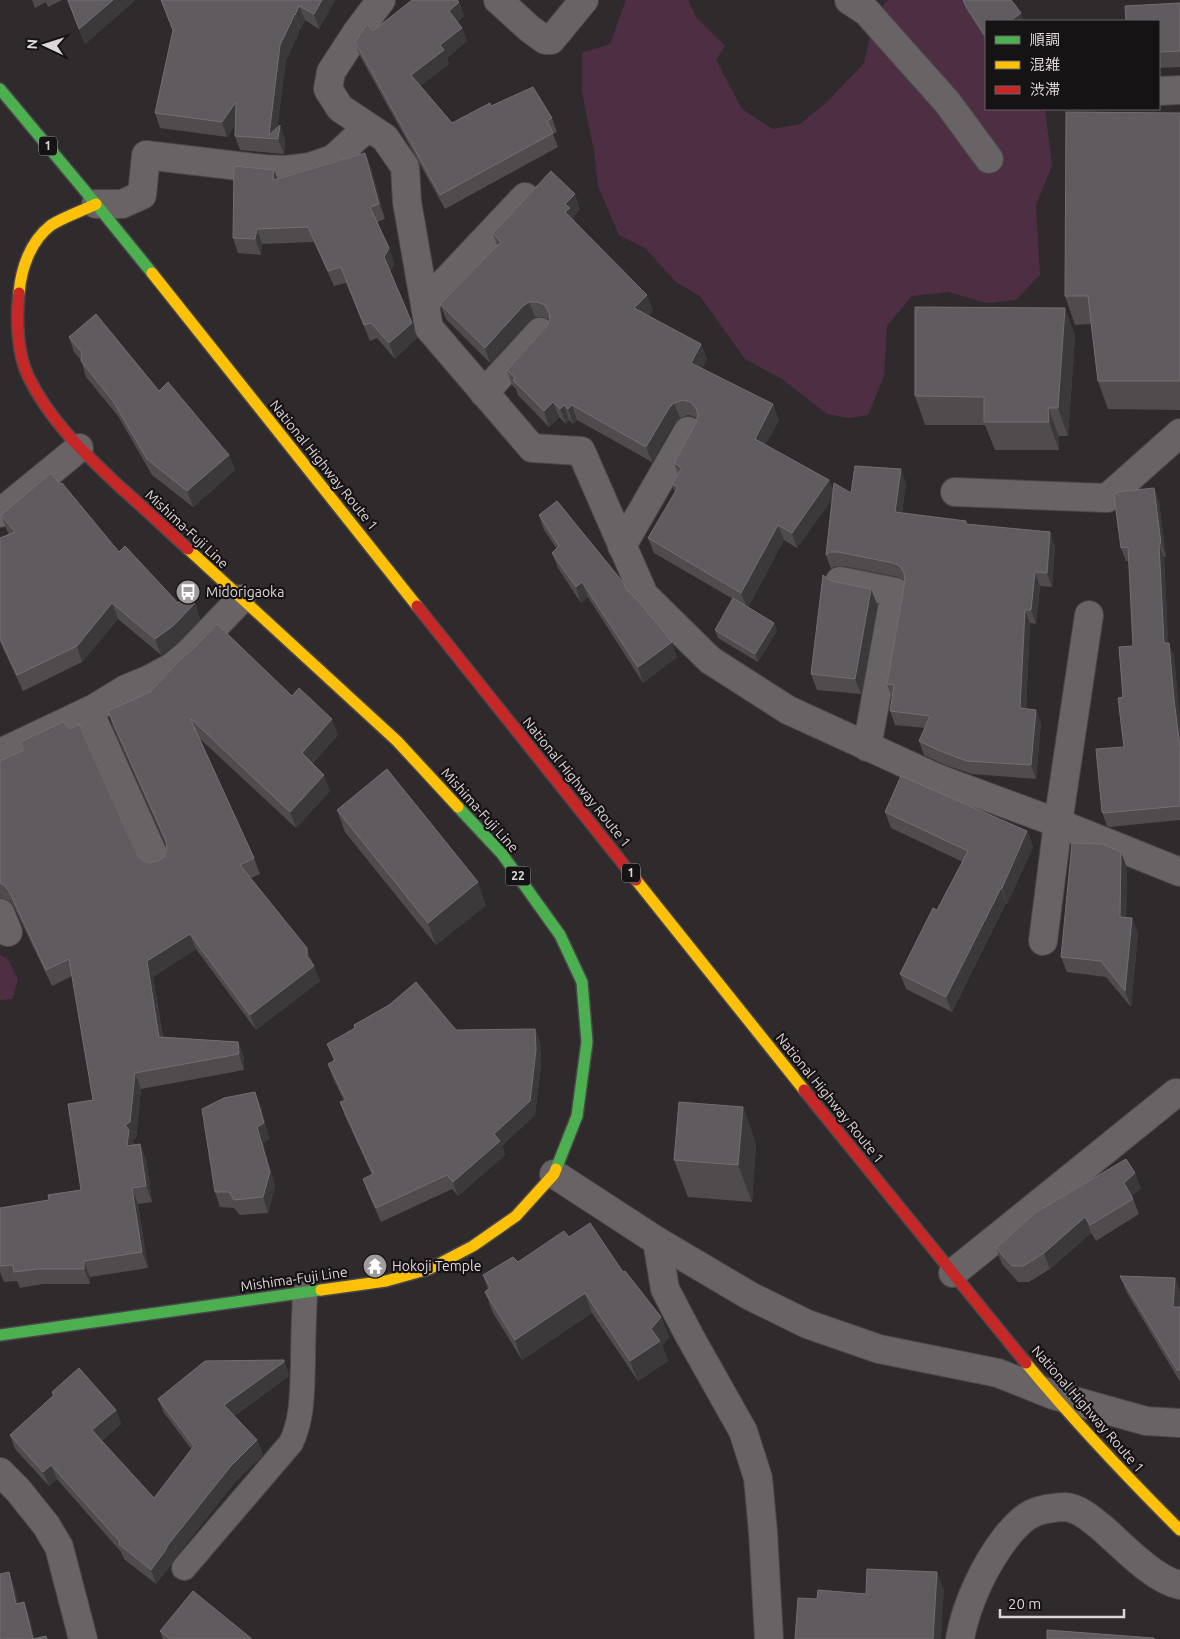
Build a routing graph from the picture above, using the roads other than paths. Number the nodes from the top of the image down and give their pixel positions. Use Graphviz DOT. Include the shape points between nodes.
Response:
graph roads {
  1 [pos="381,0"];
  2 [pos="498,0"];
  3 [pos="584,0"];
  4 [pos="849,0"];
  5 [pos="0,89"];
  6 [pos="1180,90"];
  7 [pos="1160,91"];
  8 [pos="368,127"];
  9 [pos="989,159"];
  10 [pos="525,197"];
  11 [pos="96,204"];
  12 [pos="424,303"];
  13 [pos="540,332"];
  14 [pos="484,393"];
  15 [pos="688,431"];
  16 [pos="1180,433"];
  17 [pos="79,448"];
  18 [pos="954,492"];
  19 [pos="0,513"];
  20 [pos="622,546"];
  21 [pos="840,581"];
  22 [pos="241,599"];
  23 [pos="1089,614"];
  24 [pos="89,711"];
  25 [pos="867,747"];
  26 [pos="0,753"];
  27 [pos="1058,823"];
  28 [pos="157,863"];
  29 [pos="1180,872"];
  30 [pos="1043,941"];
  31 [pos="1176,1093"];
  32 [pos="554,1174"];
  33 [pos="657,1241"];
  34 [pos="953,1272"];
  35 [pos="305,1293"];
  36 [pos="0,1335"];
  37 [pos="1053,1395"];
  38 [pos="1180,1423"];
  39 [pos="0,1472"];
  40 [pos="1180,1530"];
  41 [pos="184,1568"];
  42 [pos="1180,1585"];
  43 [pos="83,1639"];
  44 [pos="769,1639"];
  45 [pos="960,1639"];
  1 -- 8 [label="street" via="332,72 328,89 340,108"];
  2 -- 3 [label="street" via="545,40 551,40"];
  4 -- 9 [label="street" via="867,12 947,102"];
  5 -- 11 [label="main road, National Highway Route 1 / 1"];
  6 -- 7 [label="street"];
  8 -- 11 [label="street" via="333,159 310,167 264,169 146,155 142,194 122,204"];
  8 -- 12 [label="street" via="384,138 405,167 407,202"];
  10 -- 12 [label="street"];
  11 -- 17 [label="main road, Mishima-Fuji Line / 22" via="50,226 33,246 20,282 17,309 19,342 27,374 43,403"];
  11 -- 34 [label="main road, National Highway Route 1 / 1"];
  12 -- 14 [label="street" via="429,328"];
  13 -- 14 [label="street"];
  14 -- 20 [label="street" via="532,448 581,451"];
  15 -- 20 [label="street"];
  16 -- 18 [label="street" via="1107,498"];
  17 -- 19 [label="street"];
  17 -- 22 [label="main road, Mishima-Fuji Line / 22"];
  20 -- 25 [label="street" via="644,595 710,660 788,710"];
  21 -- 25 [label="street" via="895,592"];
  22 -- 24 [label="street" via="172,667"];
  22 -- 32 [label="main road, Mishima-Fuji Line / 22" via="397,741 502,854 560,935 582,982 587,1042 577,1116"];
  23 -- 27 [label="street"];
  24 -- 26 [label="street"];
  24 -- 28 [label="street"];
  25 -- 27 [label="street" via="938,780"];
  27 -- 29 [label="street"];
  27 -- 30 [label="street"];
  31 -- 34 [label="street"];
  32 -- 33 [label="street"];
  32 -- 35 [label="main road, Mishima-Fuji Line / 22" via="516,1216 473,1246 429,1269 386,1281"];
  33 -- 37 [label="street" via="750,1296 807,1324 880,1349 998,1373"];
  33 -- 44 [label="street" via="665,1288 743,1431 758,1478"];
  34 -- 37 [label="main road, National Highway Route 1 / 1"];
  35 -- 36 [label="main road, Mishima-Fuji Line / 22"];
  35 -- 41 [label="lane" via="301,1396 295,1433"];
  37 -- 38 [label="street" via="1146,1421"];
  37 -- 40 [label="main road, National Highway Route 1 / 1"];
  39 -- 43 [label="street" via="46,1525 59,1547"];
  42 -- 45 [label="street" via="1172,1584 1148,1568 1085,1514 1066,1507 1044,1509 1019,1522 994,1553 968,1608"];
}
